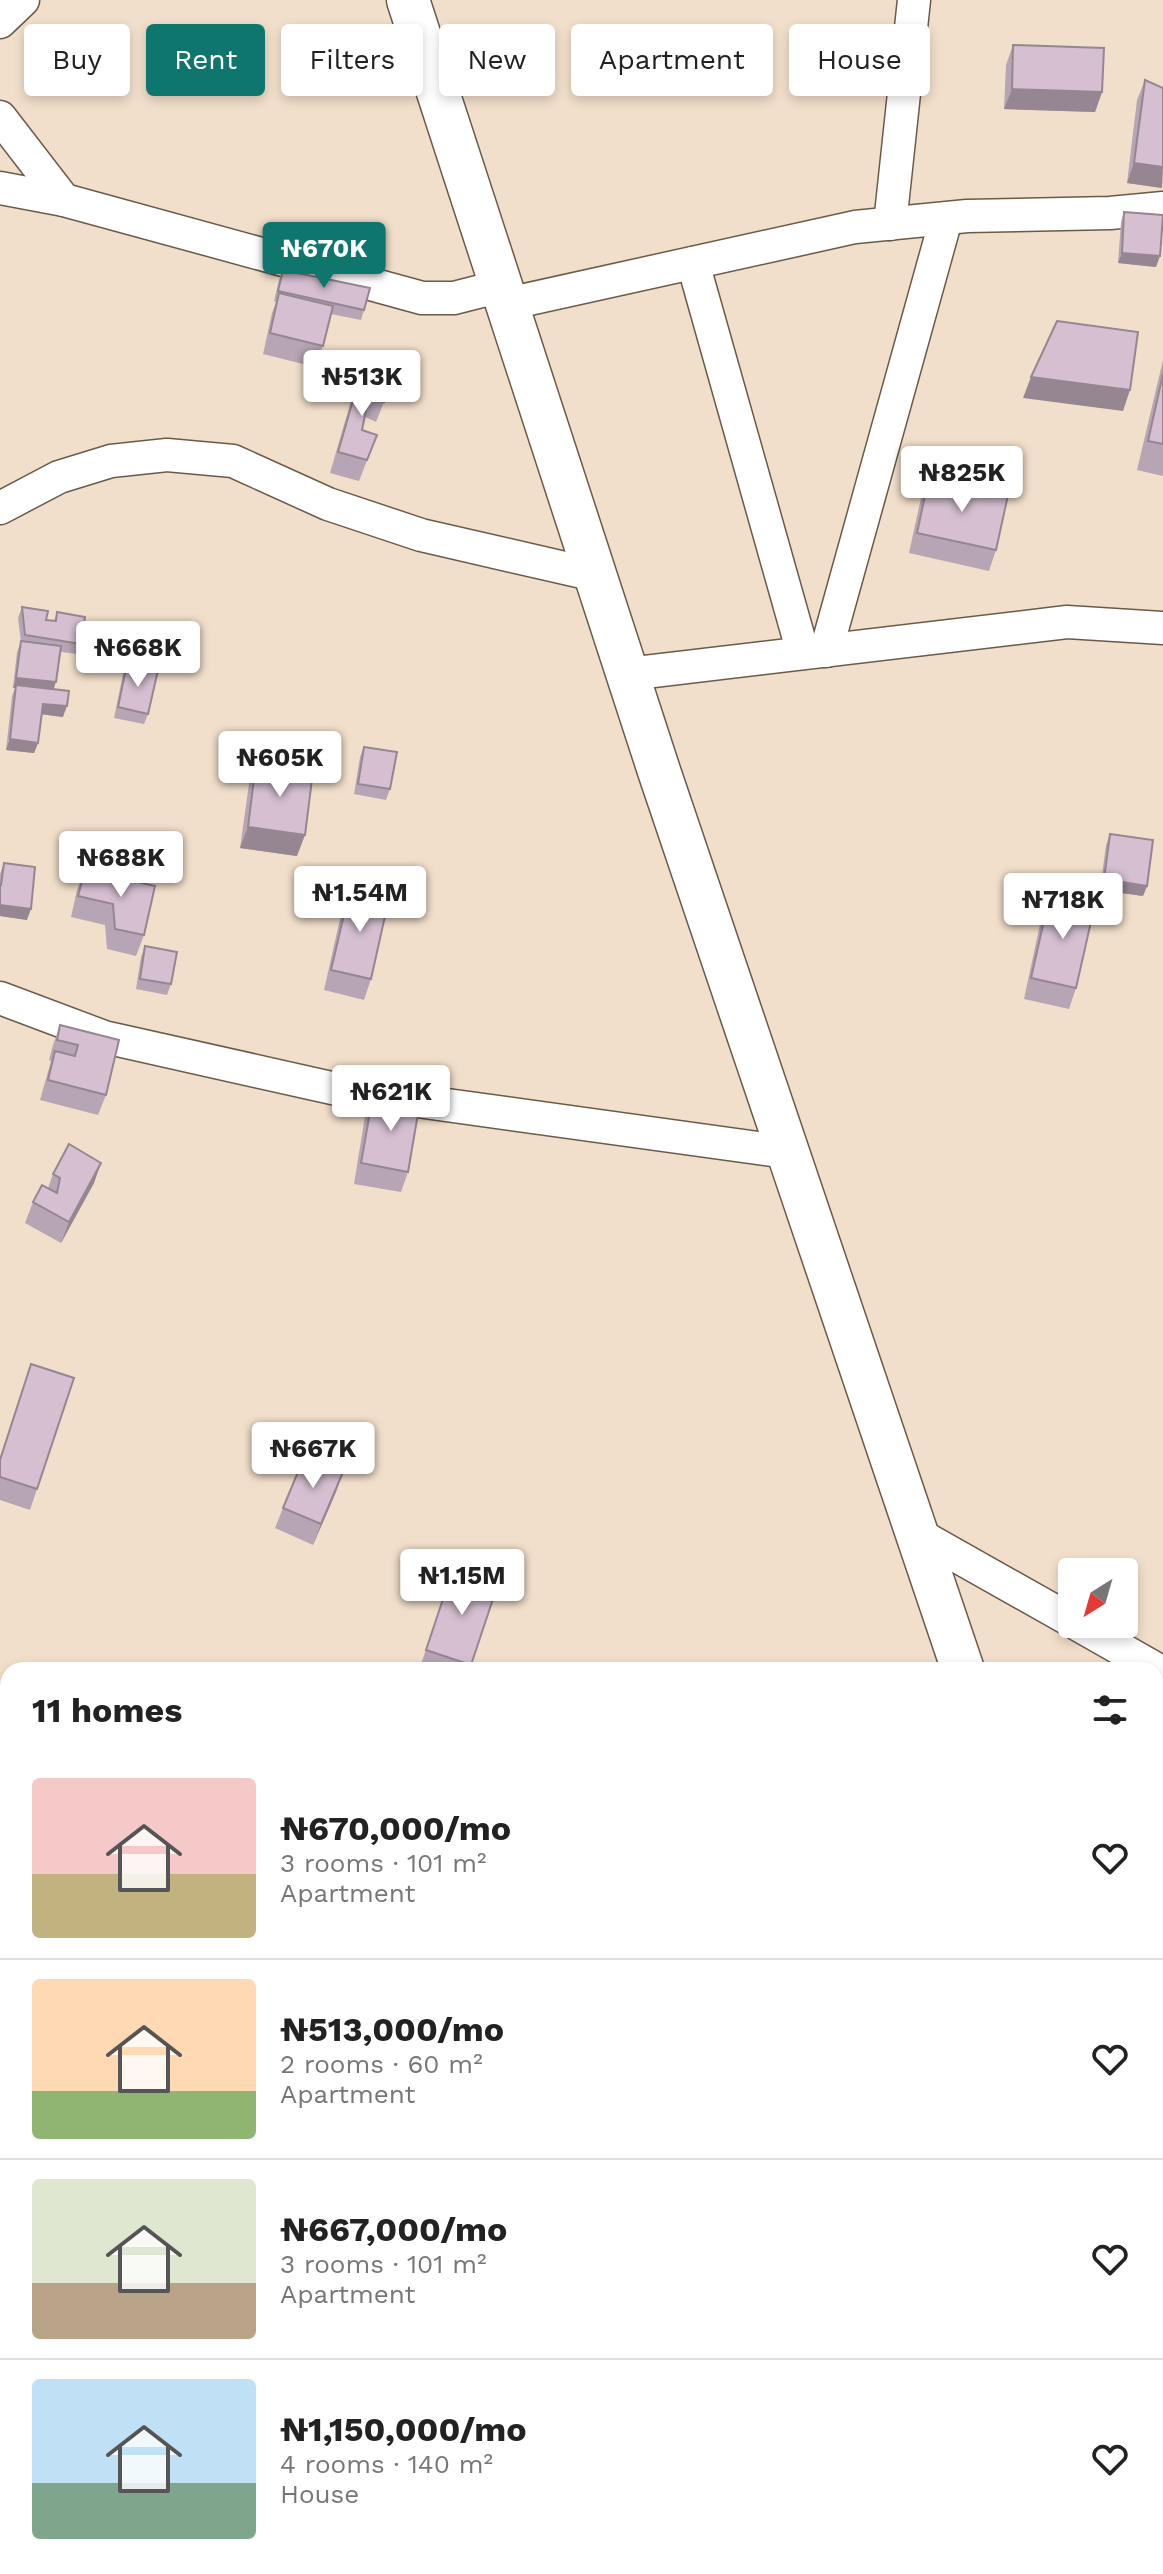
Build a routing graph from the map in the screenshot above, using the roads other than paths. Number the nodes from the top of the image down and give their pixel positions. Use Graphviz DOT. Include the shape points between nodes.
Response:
graph roads {
  1 [pos="23,0"];
  2 [pos="408,0"];
  3 [pos="914,0"];
  4 [pos="0,22"];
  5 [pos="0,117"];
  6 [pos="0,188"];
  7 [pos="64,200"];
  8 [pos="1163,208"];
  9 [pos="946,219"];
  10 [pos="890,224"];
  11 [pos="693,263"];
  12 [pos="504,295"];
  13 [pos="0,508"];
  14 [pos="595,575"];
  15 [pos="1163,628"];
  16 [pos="815,652"];
  17 [pos="628,674"];
  18 [pos="0,998"];
  19 [pos="787,1152"];
  20 [pos="916,1533"];
  21 [pos="1058,1614"];
  22 [pos="1101,1638"];
  23 [pos="960,1662"];
  24 [pos="1143,1662"];
  1 -- 4 [label="street"];
  2 -- 12 [label="street"];
  3 -- 10 [label="street"];
  5 -- 7 [label="street"];
  6 -- 7 [label="street"];
  7 -- 12 [label="street" via="422,298"];
  8 -- 9 [label="street"];
  9 -- 10 [label="street"];
  9 -- 16 [label="street"];
  10 -- 11 [label="street"];
  11 -- 12 [label="street"];
  11 -- 16 [label="street"];
  12 -- 14 [label="street"];
  13 -- 14 [label="street" via="59,477 111,461 167,455 233,461 328,504 421,535"];
  14 -- 17 [label="street"];
  15 -- 16 [label="street" via="1067,622"];
  16 -- 17 [label="street"];
  17 -- 19 [label="street"];
  18 -- 19 [label="street" via="104,1037 345,1091"];
  19 -- 20 [label="street"];
  20 -- 21 [label="street"];
  20 -- 23 [label="street"];
  22 -- 24 [label="street"];
}
